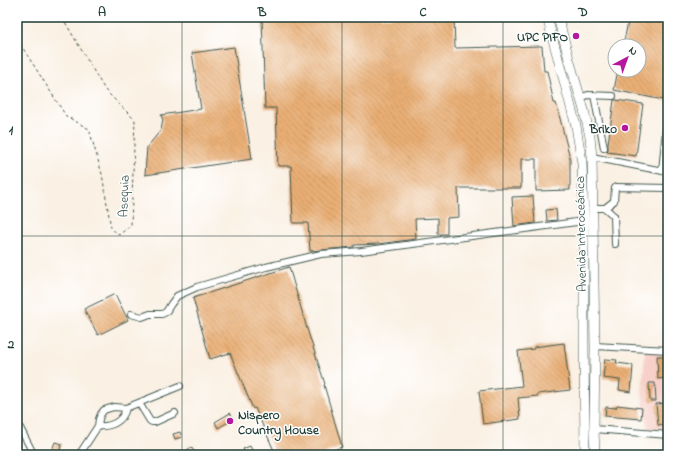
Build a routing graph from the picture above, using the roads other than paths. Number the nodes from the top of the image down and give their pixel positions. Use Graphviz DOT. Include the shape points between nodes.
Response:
graph roads {
  1 [pos="547,17"];
  2 [pos="558,17"];
  3 [pos="594,95"];
  4 [pos="613,96"];
  5 [pos="580,98"];
  6 [pos="668,109"];
  7 [pos="17,142"];
  8 [pos="17,146"];
  9 [pos="604,148"];
  10 [pos="592,157"];
  11 [pos="665,172"];
  12 [pos="668,188"];
  13 [pos="614,201"];
  14 [pos="593,208"];
  15 [pos="605,208"];
  16 [pos="614,216"];
  17 [pos="584,221"];
  18 [pos="615,244"];
  19 [pos="131,314"];
  20 [pos="595,346"];
  21 [pos="668,350"];
  22 [pos="180,386"];
  23 [pos="139,403"];
  24 [pos="126,408"];
  25 [pos="175,414"];
  26 [pos="17,422"];
  27 [pos="98,426"];
  28 [pos="594,429"];
  29 [pos="668,435"];
  30 [pos="34,455"];
  31 [pos="79,455"];
  32 [pos="585,455"];
  33 [pos="595,455"];
  1 -- 17 [label="highway, Avenida Interoceánica" via="576,126 582,163"];
  2 -- 5 [label="highway, Avenida Interoceánica"];
  3 -- 4 [label="street"];
  3 -- 5 [label="street"];
  3 -- 9 [label="street"];
  5 -- 10 [label="highway, Avenida Interoceánica" via="590,137"];
  6 -- 11 [label="street"];
  7 -- 8 [label="street"];
  10 -- 11 [label="street"];
  10 -- 14 [label="highway, Avenida Interoceánica"];
  12 -- 13 [label="street" via="616,187"];
  13 -- 15 [label="street"];
  13 -- 16 [label="street"];
  14 -- 15 [label="street"];
  14 -- 20 [label="highway, Avenida Interoceánica"];
  15 -- 16 [label="street"];
  16 -- 18 [label="street"];
  17 -- 19 [label="street" via="322,254 197,287 177,296 162,314 142,317"];
  17 -- 32 [label="highway, Avenida Interoceánica"];
  20 -- 21 [label="street"];
  20 -- 28 [label="highway, Avenida Interoceánica"];
  22 -- 23 [label="street"];
  23 -- 24 [label="street"];
  23 -- 25 [label="street" via="152,422"];
  24 -- 27 [label="street" via="124,417 120,420"];
  24 -- 27 [label="street" via="114,407 104,410"];
  26 -- 30 [label="street"];
  27 -- 31 [label="street"];
  28 -- 29 [label="street"];
  28 -- 33 [label="highway, Avenida Interoceánica"];
}
